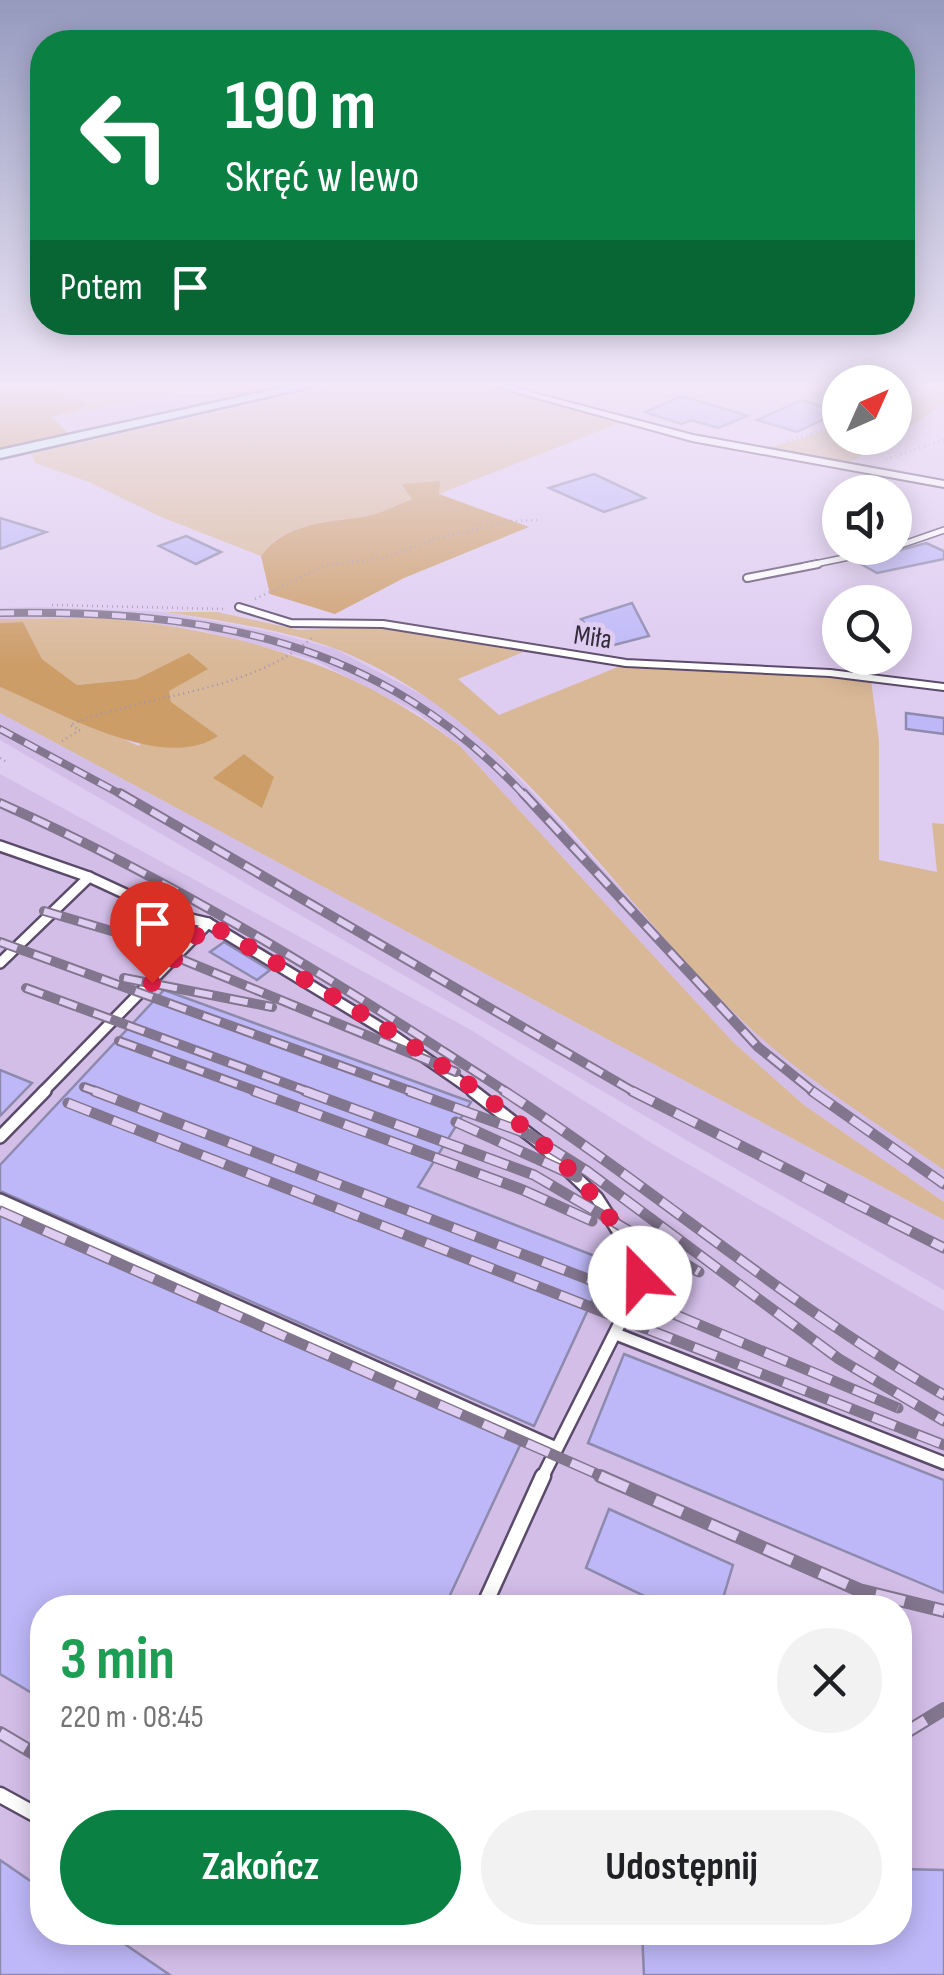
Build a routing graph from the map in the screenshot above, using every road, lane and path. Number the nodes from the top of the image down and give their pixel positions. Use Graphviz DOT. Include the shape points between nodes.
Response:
graph roads {
  1 [pos="919,479"];
  2 [pos="944,484"];
  3 [pos="536,520"];
  4 [pos="944,530"];
  5 [pos="912,541"];
  6 [pos="822,562"];
  7 [pos="747,578"];
  8 [pos="52,605"];
  9 [pos="239,607"];
  10 [pos="225,609"];
  11 [pos="312,626"];
  12 [pos="944,688"];
  13 [pos="62,741"];
  14 [pos="0,758"];
  15 [pos="7,762"];
  16 [pos="0,846"];
  17 [pos="89,878"];
  18 [pos="208,923"];
  19 [pos="0,963"];
  20 [pos="0,1136"];
  21 [pos="0,1200"];
  22 [pos="616,1334"];
  23 [pos="556,1448"];
  24 [pos="944,1463"];
  25 [pos="490,1595"];
  26 [pos="0,1795"];
  27 [pos="30,1811"];
  1 -- 2 [label="street"];
  3 -- 9 [label="path" via="512,520 434,538 386,558 318,568"];
  4 -- 5 [label="lane"];
  6 -- 7 [label="lane"];
  8 -- 10 [label="path"];
  9 -- 11 [label="lane, Miła"];
  11 -- 12 [label="lane, Miła" via="383,624 626,663 830,673"];
  11 -- 13 [label="path" via="314,637 301,648 188,694 116,706 70,725 80,730"];
  14 -- 15 [label="path"];
  16 -- 17 [label="lane"];
  17 -- 18 [label="lane" via="169,914"];
  17 -- 19 [label="lane"];
  18 -- 20 [label="lane"];
  18 -- 22 [label="lane" via="412,1046 511,1116 602,1204 630,1245 640,1278"];
  21 -- 23 [label="lane"];
  22 -- 23 [label="lane"];
  22 -- 24 [label="lane"];
  23 -- 25 [label="lane"];
  26 -- 27 [label="lane"];
}
